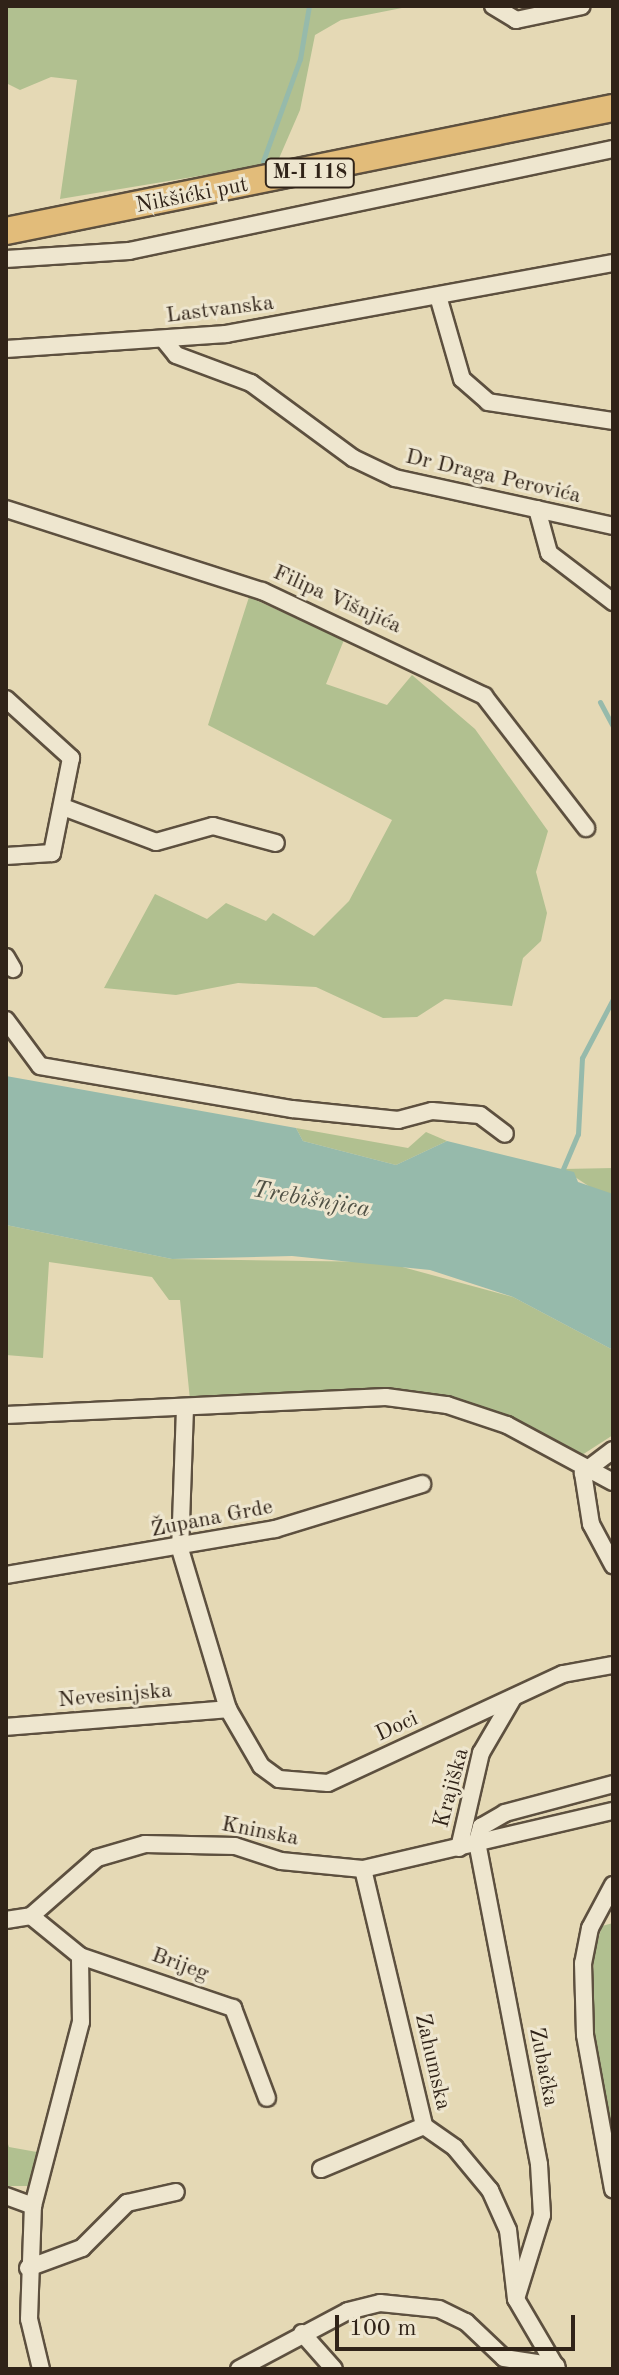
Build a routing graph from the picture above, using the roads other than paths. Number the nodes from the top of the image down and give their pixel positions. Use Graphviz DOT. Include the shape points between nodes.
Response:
graph roads {
  1 [pos="493,6"];
  2 [pos="582,6"];
  3 [pos="613,108"];
  4 [pos="613,149"];
  5 [pos="6,231"];
  6 [pos="6,259"];
  7 [pos="613,263"];
  8 [pos="438,296"];
  9 [pos="164,340"];
  10 [pos="6,349"];
  11 [pos="613,421"];
  12 [pos="6,509"];
  13 [pos="537,509"];
  14 [pos="613,526"];
  15 [pos="613,602"];
  16 [pos="6,699"];
  17 [pos="63,807"];
  18 [pos="586,828"];
  19 [pos="276,843"];
  20 [pos="6,856"];
  21 [pos="6,1020"];
  22 [pos="505,1134"];
  23 [pos="185,1408"];
  24 [pos="6,1415"];
  25 [pos="613,1450"];
  26 [pos="584,1469"];
  27 [pos="613,1482"];
  28 [pos="422,1484"];
  29 [pos="180,1549"];
  30 [pos="613,1565"];
  31 [pos="6,1575"];
  32 [pos="613,1665"];
  33 [pos="513,1698"];
  34 [pos="228,1709"];
  35 [pos="6,1727"];
  36 [pos="613,1784"];
  37 [pos="613,1811"];
  38 [pos="477,1841"];
  39 [pos="459,1848"];
  40 [pos="363,1869"];
  41 [pos="613,1885"];
  42 [pos="31,1916"];
  43 [pos="6,1920"];
  44 [pos="80,1956"];
  45 [pos="267,2098"];
  46 [pos="424,2126"];
  47 [pos="321,2169"];
  48 [pos="613,2189"];
  49 [pos="176,2192"];
  50 [pos="6,2196"];
  51 [pos="33,2206"];
  52 [pos="28,2268"];
  53 [pos="516,2299"];
  54 [pos="302,2333"];
  55 [pos="557,2368"];
  56 [pos="41,2369"];
  57 [pos="239,2369"];
  58 [pos="334,2369"];
  1 -- 2 [label="street" via="516,20"];
  3 -- 5 [label="main road, Nikšićki put / M-I 118"];
  4 -- 6 [label="street, Nikšićki put" via="129,251"];
  7 -- 8 [label="street, Lastvanska"];
  8 -- 9 [label="street, Lastvanska"];
  8 -- 11 [label="street" via="462,379 488,402"];
  9 -- 10 [label="street, Lastvanska" via="96,338"];
  9 -- 13 [label="street, Dr Draga Perovića" via="176,355 251,383 353,458 395,478"];
  12 -- 18 [label="street, Filipa Višnjića" via="262,591 484,696"];
  13 -- 14 [label="street, Dr Draga Perovića"];
  13 -- 15 [label="street" via="553,558"];
  16 -- 17 [label="street" via="71,758"];
  17 -- 19 [label="street" via="156,842 213,826"];
  17 -- 20 [label="street" via="52,853"];
  21 -- 22 [label="street" via="40,1066 292,1109 398,1120 432,1111 480,1115"];
  23 -- 24 [label="street"];
  23 -- 26 [label="street" via="386,1397 447,1405 536,1438"];
  23 -- 29 [label="street, Doci"];
  25 -- 26 [label="street"];
  26 -- 27 [label="street"];
  26 -- 30 [label="street" via="591,1524"];
  28 -- 29 [label="street, Župana Grde"];
  29 -- 31 [label="street, Župana Grde"];
  29 -- 34 [label="street, Doci"];
  32 -- 33 [label="street, Doci" via="563,1674"];
  33 -- 34 [label="street, Doci" via="308,1786 261,1766"];
  33 -- 39 [label="street, Krajiška" via="481,1753"];
  34 -- 35 [label="street, Nevesinjska"];
  36 -- 38 [label="street" via="505,1813 481,1827"];
  37 -- 38 [label="street, Kninska"];
  38 -- 39 [label="street, Kninska"];
  38 -- 53 [label="street, Zubačka" via="539,2164 542,2215"];
  39 -- 40 [label="street, Kninska"];
  40 -- 42 [label="street, Kninska" via="281,1861 235,1846 145,1844 97,1858"];
  40 -- 46 [label="street, Zahumska"];
  41 -- 48 [label="street" via="590,1928 583,1963 585,2035"];
  42 -- 43 [label="street"];
  42 -- 44 [label="street, Brijeg"];
  44 -- 45 [label="street, Brijeg" via="233,2008"];
  44 -- 51 [label="street" via="81,2022"];
  46 -- 47 [label="street"];
  46 -- 53 [label="street, Zahumska" via="455,2148 490,2190 508,2230"];
  49 -- 52 [label="street" via="127,2203 82,2248"];
  50 -- 51 [label="street"];
  51 -- 52 [label="street"];
  52 -- 56 [label="street"];
  53 -- 55 [label="street, Zahumska"];
  54 -- 55 [label="street" via="369,2306 418,2304 466,2322 504,2358"];
  54 -- 57 [label="street"];
  54 -- 58 [label="street"];
}
